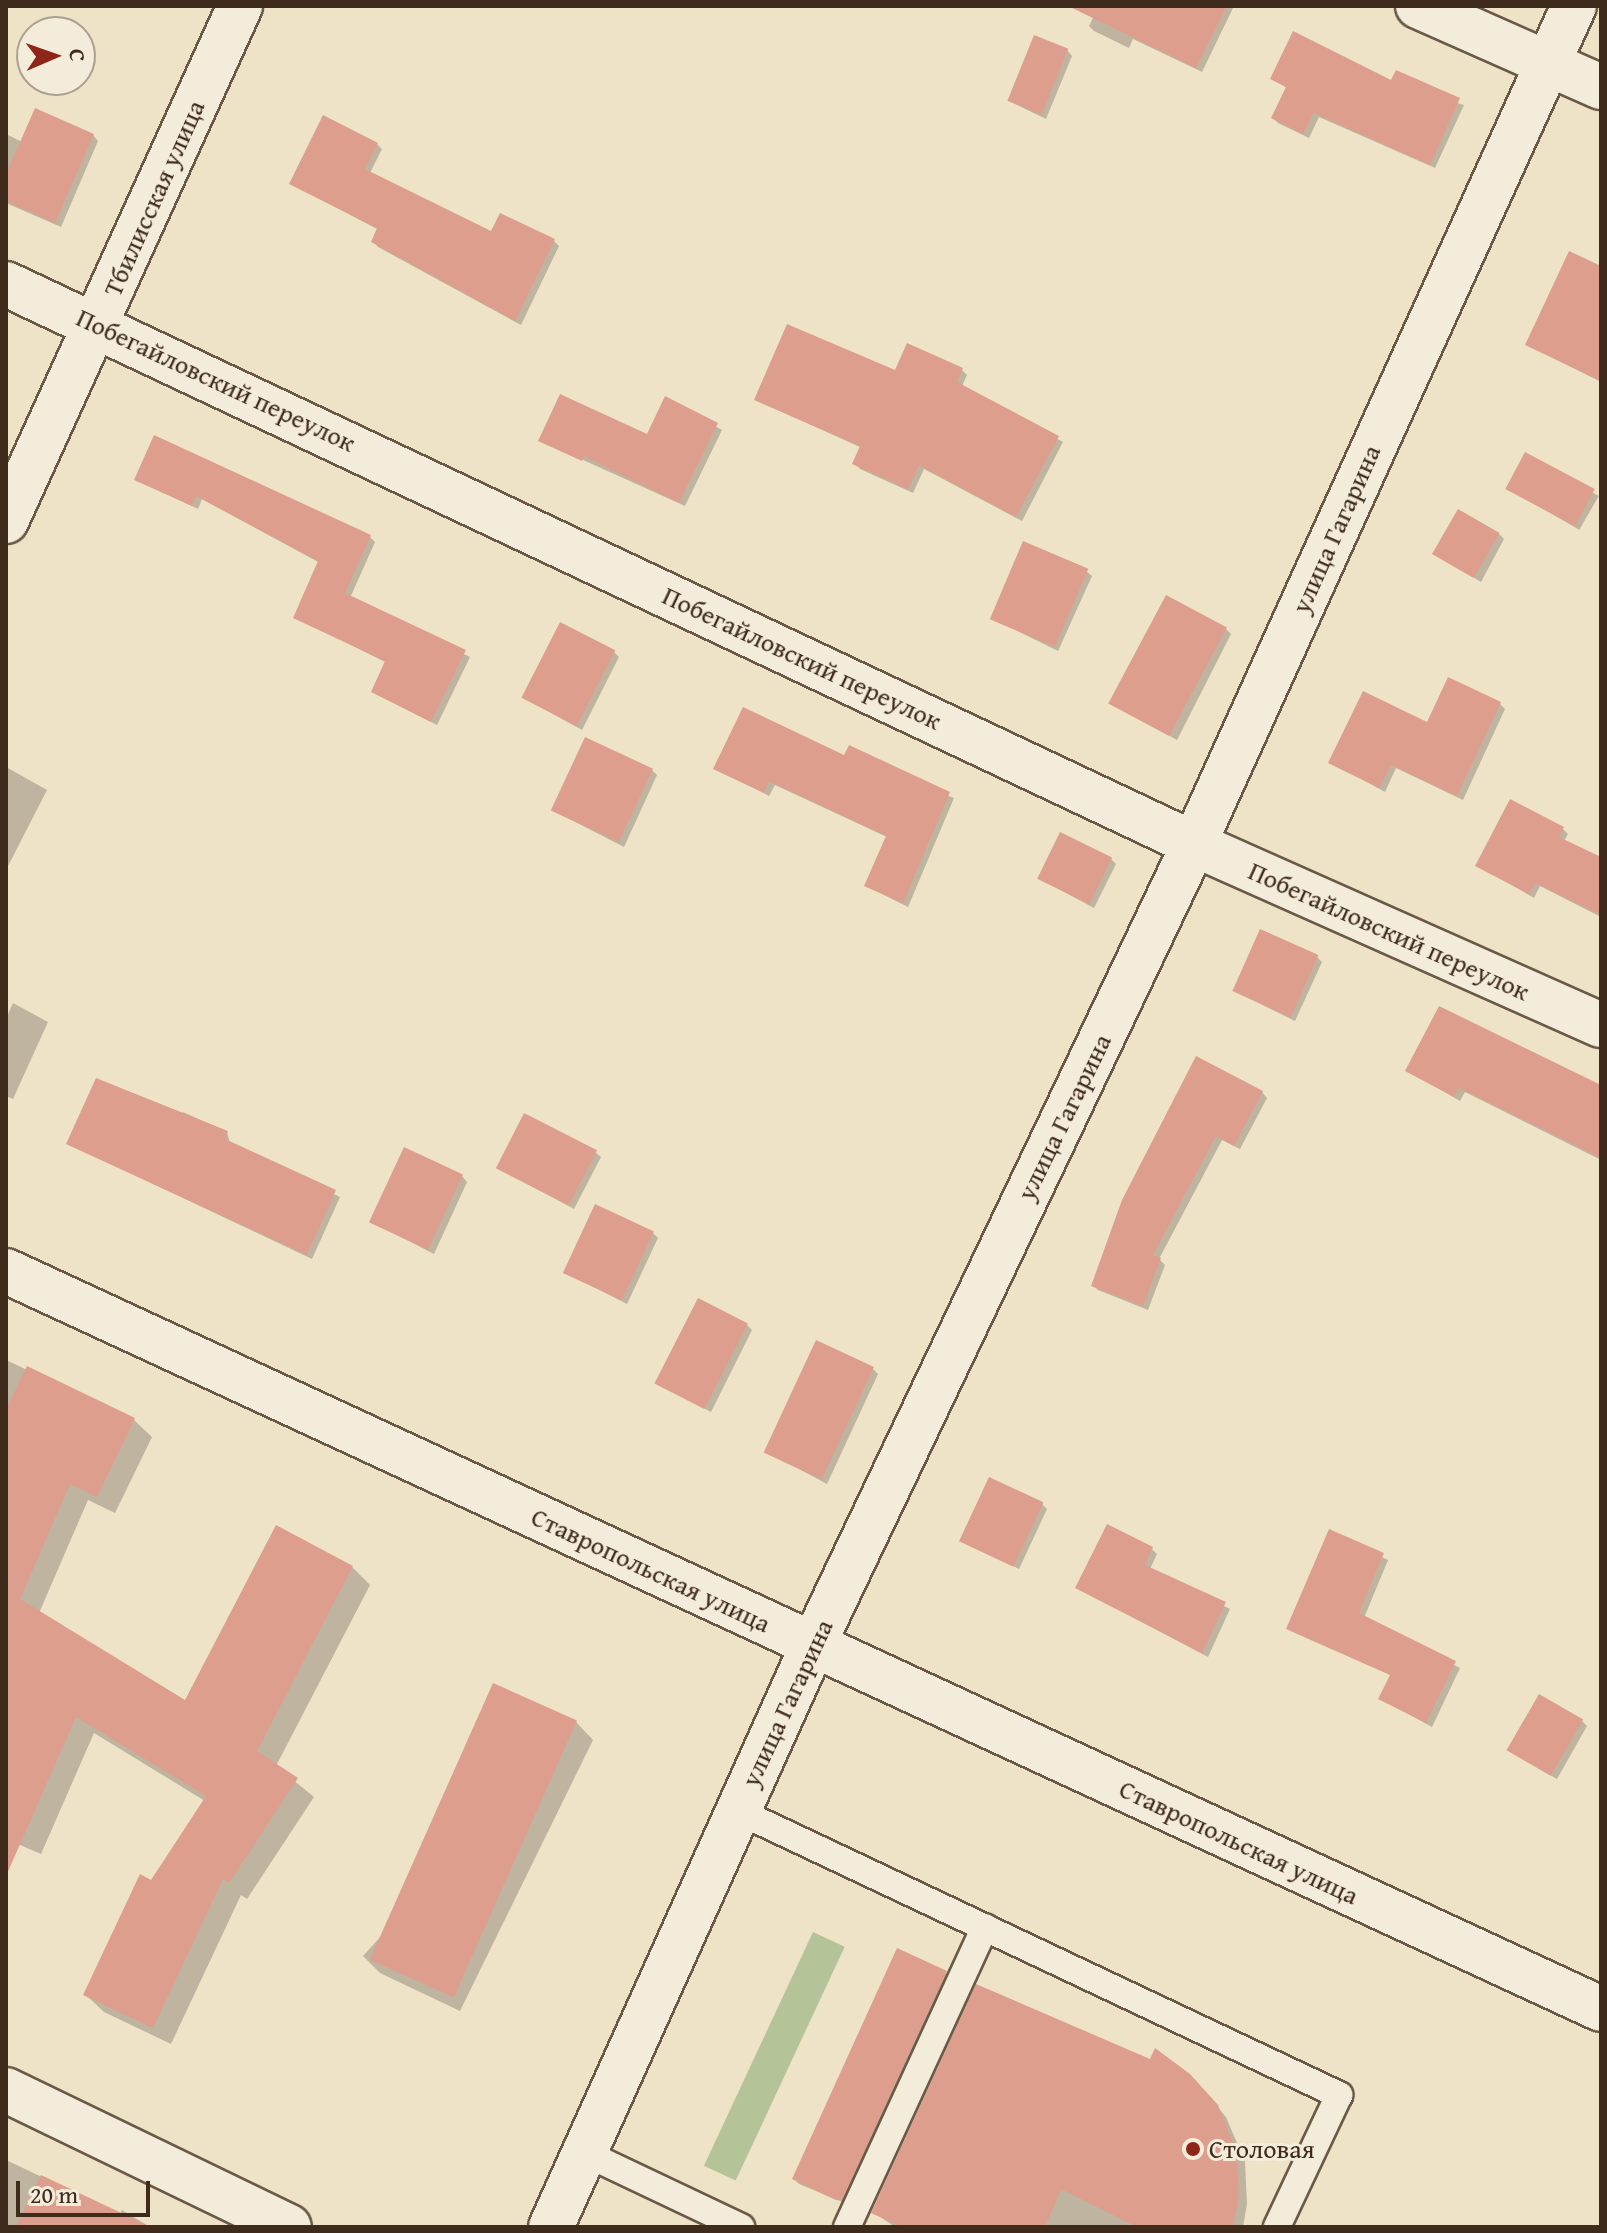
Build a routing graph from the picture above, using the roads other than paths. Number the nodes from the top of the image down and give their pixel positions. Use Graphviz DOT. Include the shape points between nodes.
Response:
graph roads {
  1 [pos="240,6"];
  2 [pos="1418,6"];
  3 [pos="1574,6"];
  4 [pos="1547,62"];
  5 [pos="1601,87"];
  6 [pos="6,284"];
  7 [pos="98,323"];
  8 [pos="6,521"];
  9 [pos="1194,844"];
  10 [pos="1601,1025"];
  11 [pos="6,1271"];
  12 [pos="813,1645"];
  13 [pos="738,1811"];
  14 [pos="985,1927"];
  15 [pos="1601,2009"];
  16 [pos="6,2090"];
  17 [pos="585,2153"];
  18 [pos="289,2227"];
  19 [pos="551,2227"];
  20 [pos="741,2227"];
  21 [pos="847,2227"];
  22 [pos="1277,2227"];
  1 -- 7 [label="street, Тбилисская улица"];
  2 -- 4 [label="street"];
  3 -- 4 [label="street, улица Гагарина"];
  4 -- 5 [label="street"];
  4 -- 9 [label="street, улица Гагарина"];
  6 -- 7 [label="street, Побегайловский переулок"];
  7 -- 8 [label="street, Тбилисская улица"];
  7 -- 9 [label="street, Побегайловский переулок"];
  9 -- 10 [label="street, Побегайловский переулок"];
  9 -- 12 [label="street, улица Гагарина"];
  11 -- 12 [label="street, Ставропольская улица"];
  12 -- 13 [label="street, улица Гагарина"];
  12 -- 15 [label="street, Ставропольская улица"];
  13 -- 14 [label="lane"];
  13 -- 17 [label="street, улица Гагарина"];
  14 -- 21 [label="lane"];
  14 -- 22 [label="lane" via="1339,2095"];
  16 -- 18 [label="street"];
  17 -- 19 [label="street, улица Гагарина"];
  17 -- 20 [label="lane"];
}
